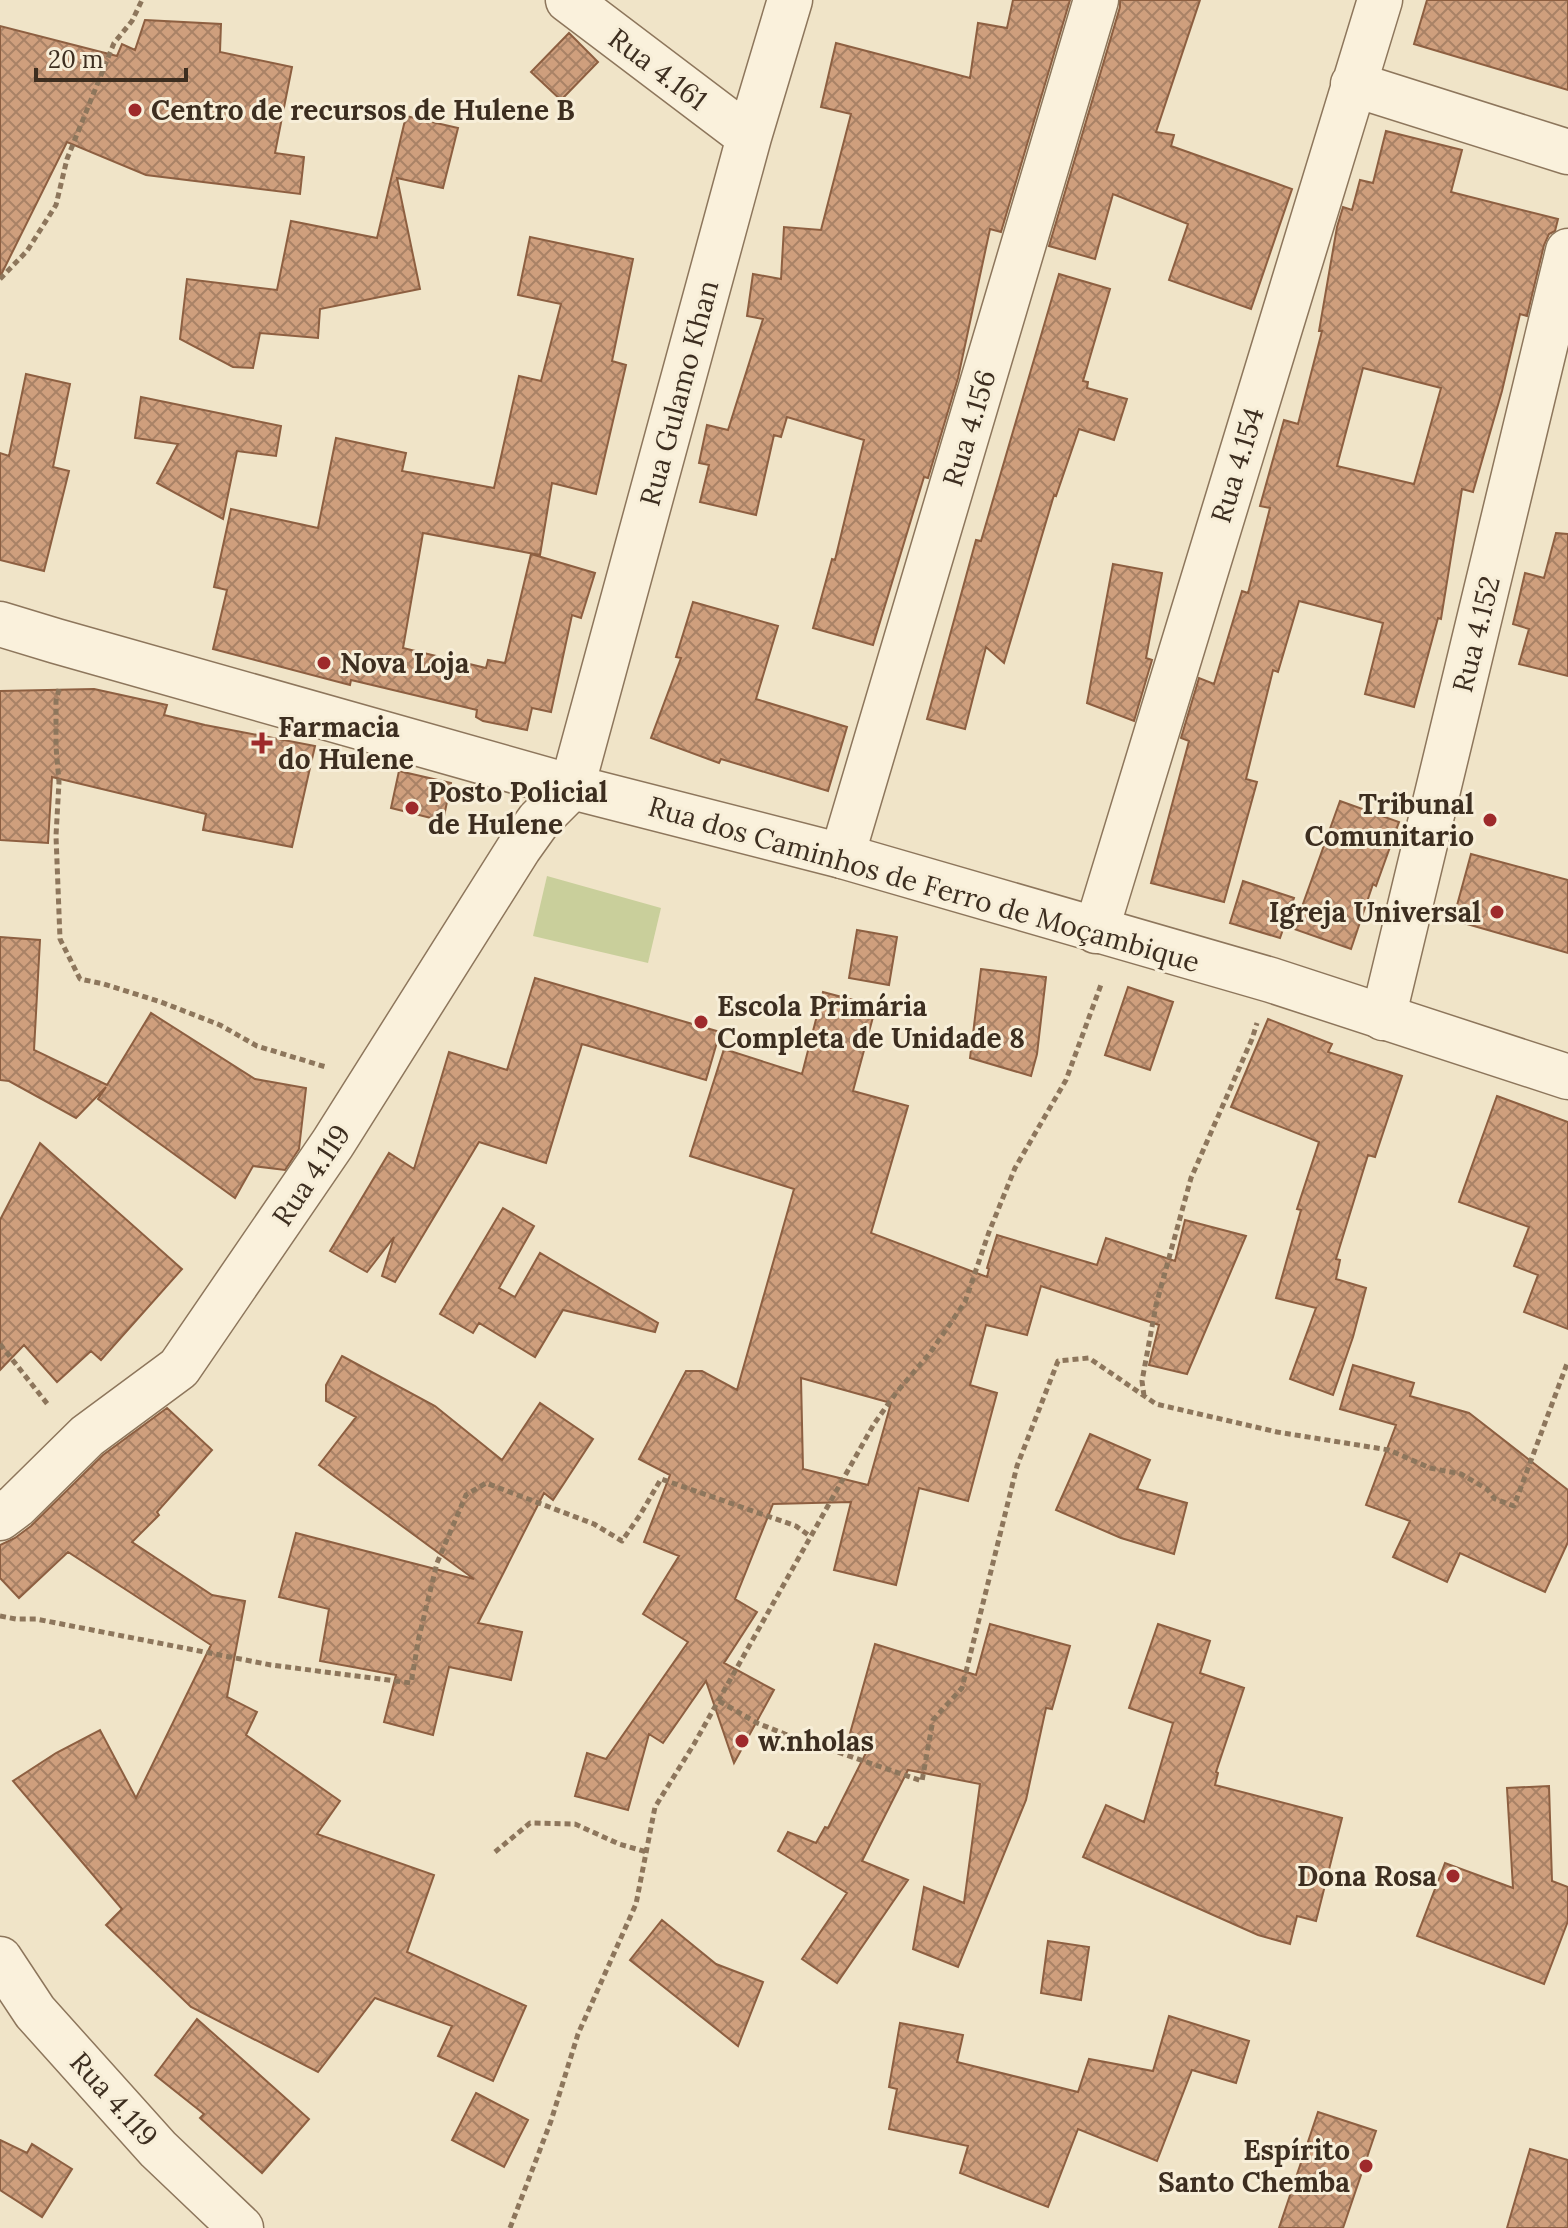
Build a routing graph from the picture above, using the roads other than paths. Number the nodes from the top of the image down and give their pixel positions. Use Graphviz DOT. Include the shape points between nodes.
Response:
graph roads {
  1 [pos="568,0"];
  2 [pos="790,0"];
  3 [pos="1096,0"];
  4 [pos="1380,0"];
  5 [pos="1353,84"];
  6 [pos="749,137"];
  7 [pos="1568,152"];
  8 [pos="1568,251"];
  9 [pos="0,624"];
  10 [pos="572,787"];
  11 [pos="842,856"];
  12 [pos="1111,935"];
  13 [pos="1383,1018"];
  14 [pos="1568,1077"];
  15 [pos="0,1518"];
  16 [pos="0,1959"];
  17 [pos="241,2228"];
  1 -- 6 [label="street, Rua 4.161"];
  2 -- 6 [label="street, Rua Gulamo Khan"];
  3 -- 11 [label="street, Rua 4.156"];
  4 -- 5 [label="street, Rua 4.154"];
  5 -- 7 [label="street"];
  5 -- 12 [label="street, Rua 4.154"];
  6 -- 10 [label="street, Rua Gulamo Khan"];
  8 -- 13 [label="street, Rua 4.152"];
  9 -- 10 [label="street, Rua dos Caminhos de Ferro de Moçambique"];
  10 -- 11 [label="street, Rua dos Caminhos de Ferro de Moçambique"];
  10 -- 15 [label="street, Rua 4.119" via="519,848 368,1087 179,1368 87,1436"];
  11 -- 12 [label="street, Rua dos Caminhos de Ferro de Moçambique"];
  12 -- 13 [label="street, Rua dos Caminhos de Ferro de Moçambique"];
  13 -- 14 [label="street, Rua dos Caminhos de Ferro de Moçambique"];
  16 -- 17 [label="street, Rua 4.119" via="35,2012 137,2126"];
}
